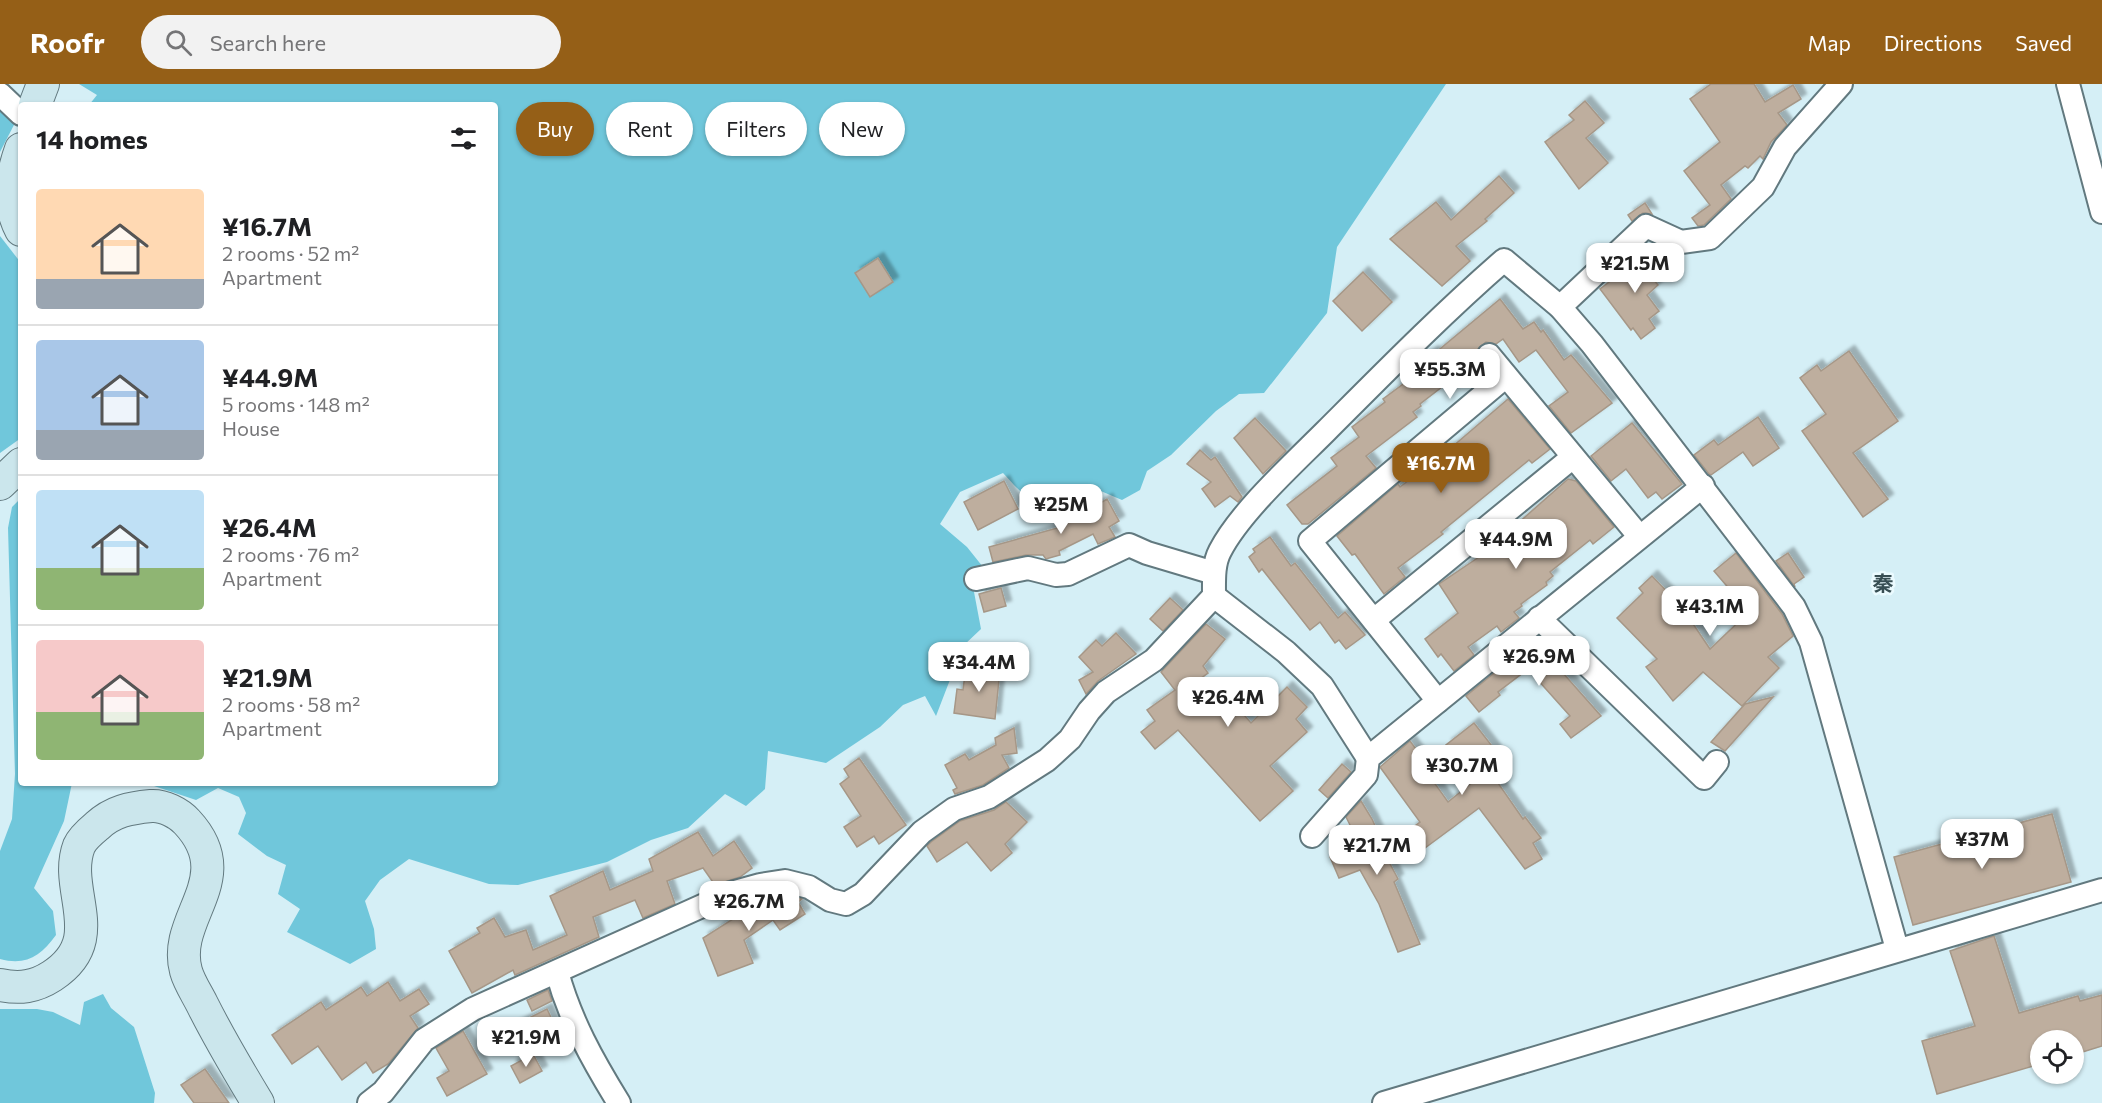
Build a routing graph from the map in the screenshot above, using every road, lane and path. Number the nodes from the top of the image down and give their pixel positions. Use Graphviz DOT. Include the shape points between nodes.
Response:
graph roads {
  1 [pos="43,84"];
  2 [pos="1840,84"];
  3 [pos="2068,84"];
  4 [pos="0,94"];
  5 [pos="36,102"];
  6 [pos="18,111"];
  7 [pos="18,159"];
  8 [pos="2102,212"];
  9 [pos="18,224"];
  10 [pos="1560,307"];
  11 [pos="1489,355"];
  12 [pos="1506,376"];
  13 [pos="1573,457"];
  14 [pos="18,467"];
  15 [pos="0,484"];
  16 [pos="1703,486"];
  17 [pos="1639,536"];
  18 [pos="1214,573"];
  19 [pos="976,579"];
  20 [pos="1214,596"];
  21 [pos="1539,618"];
  22 [pos="1374,620"];
  23 [pos="1438,701"];
  24 [pos="1368,758"];
  25 [pos="1717,762"];
  26 [pos="1312,837"];
  27 [pos="2102,890"];
  28 [pos="1897,949"];
  29 [pos="557,972"];
  30 [pos="0,985"];
  31 [pos="258,1103"];
  32 [pos="369,1103"];
  33 [pos="619,1103"];
  34 [pos="1384,1103"];
  1 -- 5 [label="street"];
  2 -- 10 [label="street" via="1785,147 1763,188 1710,238 1681,242 1646,226"];
  3 -- 8 [label="street"];
  4 -- 6 [label="street"];
  7 -- 9 [label="street" via="12,195"];
  10 -- 16 [label="street"];
  10 -- 18 [label="street" via="1504,260 1455,303 1296,461 1235,528 1219,552"];
  11 -- 12 [label="street"];
  12 -- 13 [label="street"];
  12 -- 22 [label="street" via="1310,541"];
  13 -- 17 [label="street"];
  13 -- 22 [label="street"];
  14 -- 15 [label="street"];
  16 -- 17 [label="street"];
  16 -- 28 [label="street" via="1794,607 1811,642"];
  17 -- 21 [label="street"];
  18 -- 19 [label="street" via="1147,554 1130,545 1068,574 1028,568"];
  18 -- 20 [label="street"];
  20 -- 24 [label="street" via="1286,652 1322,686"];
  20 -- 29 [label="street" via="1154,660 1106,692 1070,739 1047,760 989,797 954,809 922,832 863,894 846,904 785,881 760,885 731,893"];
  21 -- 23 [label="street"];
  21 -- 25 [label="street" via="1704,778"];
  22 -- 23 [label="street"];
  23 -- 24 [label="street"];
  24 -- 26 [label="street" via="1366,775"];
  27 -- 28 [label="street"];
  28 -- 34 [label="street"];
  29 -- 32 [label="street" via="473,1010 424,1040 383,1092"];
  29 -- 33 [label="street" via="566,1004 592,1059"];
  30 -- 31 [label="street" via="32,986 60,970 77,950 83,919 76,876 79,846 90,832 111,814 132,807 156,806 181,816 200,836 207,857 207,881 184,948 186,972 217,1035"];
}
